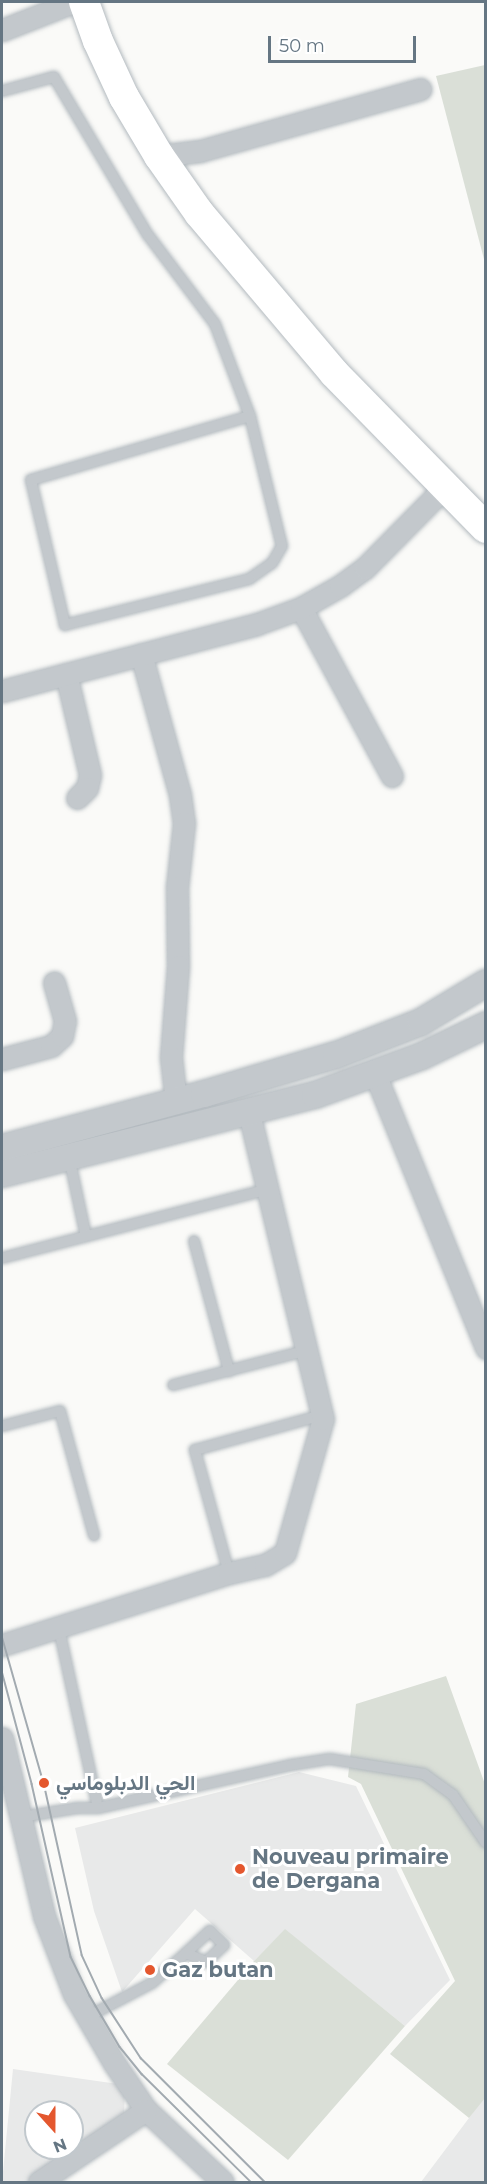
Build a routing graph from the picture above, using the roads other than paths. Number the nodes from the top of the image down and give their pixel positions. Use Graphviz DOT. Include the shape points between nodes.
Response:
graph roads {
  1 [pos="73,2"];
  2 [pos="84,2"];
  3 [pos="2,30"];
  4 [pos="420,89"];
  5 [pos="2,91"];
  6 [pos="159,156"];
  7 [pos="250,416"];
  8 [pos="445,487"];
  9 [pos="486,528"];
  10 [pos="301,608"];
  11 [pos="141,654"];
  12 [pos="66,674"];
  13 [pos="2,692"];
  14 [pos="392,776"];
  15 [pos="77,798"];
  16 [pos="54,983"];
  17 [pos="486,983"];
  18 [pos="486,1025"];
  19 [pos="2,1059"];
  20 [pos="375,1074"];
  21 [pos="204,1094"];
  22 [pos="176,1102"];
  23 [pos="249,1113"];
  24 [pos="210,1121"];
  25 [pos="2,1148"];
  26 [pos="69,1157"];
  27 [pos="2,1174"];
  28 [pos="268,1190"];
  29 [pos="86,1236"];
  30 [pos="194,1241"];
  31 [pos="2,1258"];
  32 [pos="486,1348"];
  33 [pos="308,1350"];
  34 [pos="229,1371"];
  35 [pos="173,1385"];
  36 [pos="322,1415"];
  37 [pos="2,1426"];
  38 [pos="94,1535"];
  39 [pos="229,1574"];
  40 [pos="58,1629"];
  41 [pos="2,1645"];
  42 [pos="2,1738"];
  43 [pos="98,1808"];
  44 [pos="21,1817"];
  45 [pos="486,1843"];
  46 [pos="186,1953"];
  47 [pos="87,2017"];
  48 [pos="146,2110"];
  49 [pos="39,2182"];
  50 [pos="223,2182"];
  1 -- 3 [label="street"];
  2 -- 6 [label="main road" via="110,68"];
  4 -- 6 [label="street" via="200,151"];
  5 -- 7 [label="lane" via="54,77 148,235 215,324"];
  6 -- 8 [label="main road" via="199,213 334,373"];
  7 -- 7 [label="lane" via="282,546 272,563 249,579 65,625 31,480"];
  8 -- 9 [label="main road"];
  8 -- 10 [label="street" via="365,568"];
  10 -- 11 [label="street" via="257,624"];
  10 -- 14 [label="street"];
  11 -- 12 [label="street"];
  11 -- 22 [label="street" via="180,795 184,823 177,886 178,966 171,1045"];
  12 -- 13 [label="street"];
  12 -- 15 [label="street" via="90,775 87,788"];
  16 -- 19 [label="street" via="65,1021 62,1036 51,1046"];
  17 -- 21 [label="street" via="438,1013 378,1040"];
  18 -- 20 [label="street"];
  20 -- 23 [label="street"];
  20 -- 32 [label="street"];
  21 -- 22 [label="street"];
  21 -- 24 [label="street"];
  22 -- 25 [label="street"];
  23 -- 24 [label="street"];
  23 -- 28 [label="street"];
  24 -- 26 [label="street"];
  26 -- 27 [label="street"];
  26 -- 29 [label="lane"];
  28 -- 29 [label="lane"];
  28 -- 33 [label="street"];
  29 -- 31 [label="lane"];
  30 -- 34 [label="lane"];
  33 -- 34 [label="lane"];
  33 -- 36 [label="street"];
  34 -- 35 [label="lane"];
  36 -- 39 [label="street" via="285,1553 264,1565"];
  36 -- 39 [label="lane" via="195,1450"];
  37 -- 38 [label="lane" via="60,1411"];
  39 -- 40 [label="street"];
  40 -- 41 [label="street"];
  40 -- 43 [label="lane"];
  42 -- 44 [label="street"];
  43 -- 44 [label="lane"];
  43 -- 45 [label="lane" via="330,1759 424,1774 453,1795"];
  44 -- 47 [label="street" via="44,1916"];
  46 -- 47 [label="lane" via="152,1983"];
  47 -- 48 [label="street"];
  48 -- 49 [label="street"];
  48 -- 50 [label="street"];
}
